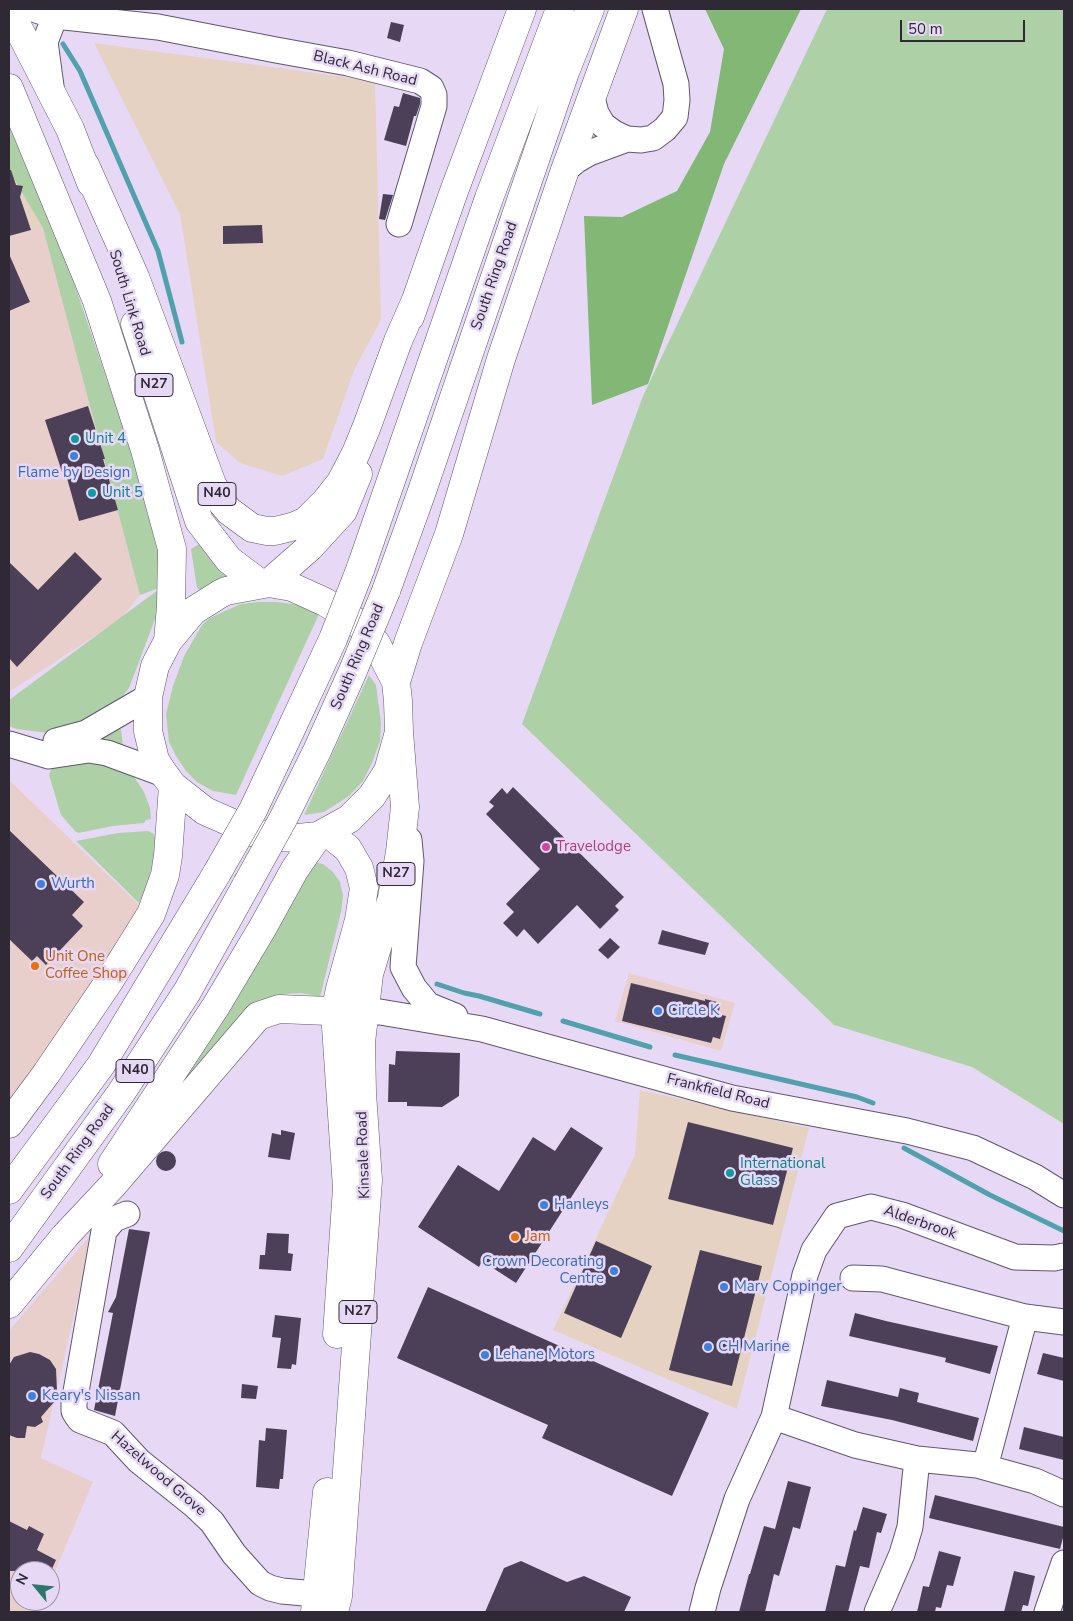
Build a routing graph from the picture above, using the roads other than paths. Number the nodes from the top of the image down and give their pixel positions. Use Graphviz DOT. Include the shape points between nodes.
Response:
graph roads {
  1 [pos="522,9"];
  2 [pos="560,9"];
  3 [pos="590,9"];
  4 [pos="624,9"];
  5 [pos="655,9"];
  6 [pos="9,10"];
  7 [pos="44,12"];
  8 [pos="9,88"];
  9 [pos="51,90"];
  10 [pos="592,98"];
  11 [pos="627,139"];
  12 [pos="85,165"];
  13 [pos="566,170"];
  14 [pos="399,224"];
  15 [pos="416,300"];
  16 [pos="265,583"];
  17 [pos="168,641"];
  18 [pos="396,682"];
  19 [pos="148,697"];
  20 [pos="399,732"];
  21 [pos="18,746"];
  22 [pos="168,780"];
  23 [pos="405,807"];
  24 [pos="322,834"];
  25 [pos="335,1012"];
  26 [pos="363,1012"];
  27 [pos="482,1029"];
  28 [pos="9,1124"];
  29 [pos="9,1190"];
  30 [pos="1064,1195"];
  31 [pos="127,1214"];
  32 [pos="65,1236"];
  33 [pos="9,1248"];
  34 [pos="1064,1256"];
  35 [pos="853,1278"];
  36 [pos="9,1304"];
  37 [pos="1024,1317"];
  38 [pos="1064,1322"];
  39 [pos="774,1417"];
  40 [pos="917,1459"];
  41 [pos="985,1467"];
  42 [pos="1064,1494"];
  43 [pos="1064,1563"];
  44 [pos="326,1603"];
  45 [pos="702,1612"];
  46 [pos="876,1612"];
  47 [pos="1047,1612"];
  1 -- 15 [label="highway"];
  2 -- 29 [label="highway, South Ring Road / N40, bridge" via="489,198 360,570 293,725 253,810 101,1065"];
  3 -- 33 [label="highway, South Ring Road / N40, bridge" via="565,72 386,591 317,751 283,819 186,992 121,1093"];
  4 -- 10 [label="highway"];
  5 -- 11 [label="street" via="676,84 675,117 653,138"];
  6 -- 9 [label="highway, South Link Road / N27"];
  7 -- 9 [label="street"];
  7 -- 14 [label="street, Black Ash Road" via="158,28 348,63 432,88 434,106"];
  8 -- 17 [label="highway, South Link Road / N27" via="97,301 145,450 172,550"];
  9 -- 12 [label="highway, South Link Road / N27"];
  10 -- 11 [label="street" via="603,124"];
  10 -- 13 [label="highway"];
  11 -- 13 [label="street" via="589,153"];
  12 -- 15 [label="highway, N40" via="135,278 212,484 229,511 252,528 275,531 306,521 341,482 356,453"];
  12 -- 16 [label="highway, South Link Road / N27" via="199,521 228,560"];
  13 -- 18 [label="highway" via="502,359 449,534"];
  15 -- 16 [label="highway" via="363,464 343,510 310,547"];
  16 -- 17 [label="highway, N27" via="220,594 193,611"];
  16 -- 18 [label="highway, N27" via="292,587 351,618 367,631 377,645"];
  17 -- 19 [label="highway, N27" via="155,666"];
  18 -- 20 [label="highway, N27"];
  19 -- 21 [label="street" via="86,733 64,740"];
  19 -- 22 [label="highway, N27" via="148,730 155,760"];
  20 -- 23 [label="highway, Kinsale Road / N27"];
  20 -- 24 [label="highway, N27" via="388,771 372,796 349,819"];
  21 -- 22 [label="street" via="49,756 89,750 107,753"];
  22 -- 24 [label="highway, N27" via="211,815 255,833 298,838"];
  22 -- 28 [label="highway" via="168,856 151,914 108,983"];
  23 -- 26 [label="highway, Kinsale Road / N27" via="392,898 369,974"];
  23 -- 27 [label="street" via="411,861 403,966 414,988 428,1005"];
  24 -- 25 [label="highway, Kinsale Road / N27" via="348,849 359,868 364,888 360,920"];
  24 -- 32 [label="highway" via="295,869 216,1006"];
  25 -- 26 [label="highway"];
  25 -- 32 [label="highway" via="279,1009 258,1016"];
  25 -- 44 [label="highway, Kinsale Road / N27" via="347,1188 328,1477"];
  26 -- 27 [label="street, Frankfield Road"];
  26 -- 44 [label="highway, Kinsale Road / N27" via="362,1084 368,1180"];
  27 -- 30 [label="street, Frankfield Road" via="732,1098 974,1148"];
  31 -- 44 [label="street, Hazelwood Grove" via="114,1219 104,1231 74,1404 76,1416 113,1433 139,1461 194,1505 212,1522 260,1583"];
  32 -- 36 [label="highway"];
  34 -- 39 [label="street, Alderbrook" via="1015,1257 902,1215 871,1207 837,1216 814,1250 805,1275"];
  35 -- 37 [label="street" via="882,1279"];
  37 -- 38 [label="street"];
  37 -- 41 [label="street"];
  39 -- 40 [label="street" via="855,1446"];
  39 -- 45 [label="street, Alderbrook" via="737,1499"];
  40 -- 41 [label="street"];
  40 -- 46 [label="street" via="910,1527 902,1554"];
  41 -- 42 [label="street" via="1035,1481"];
  43 -- 47 [label="street"];
}
